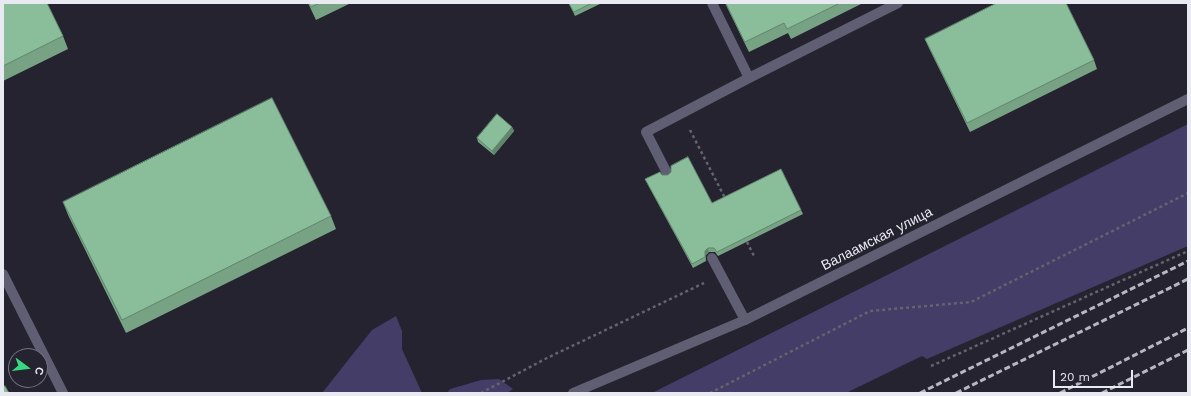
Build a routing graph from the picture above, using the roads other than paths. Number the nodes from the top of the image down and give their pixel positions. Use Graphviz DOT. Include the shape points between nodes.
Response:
graph roads {
  1 [pos="712,3"];
  2 [pos="898,3"];
  3 [pos="749,78"];
  4 [pos="1188,99"];
  5 [pos="667,173"];
  6 [pos="712,258"];
  7 [pos="3,274"];
  8 [pos="745,320"];
  9 [pos="63,393"];
  10 [pos="573,393"];
  1 -- 3 [label="street"];
  2 -- 3 [label="street"];
  3 -- 5 [label="street" via="646,132"];
  4 -- 8 [label="street, Валаамская улица"];
  6 -- 8 [label="street"];
  7 -- 9 [label="street"];
  8 -- 10 [label="street, Валаамская улица"];
}
